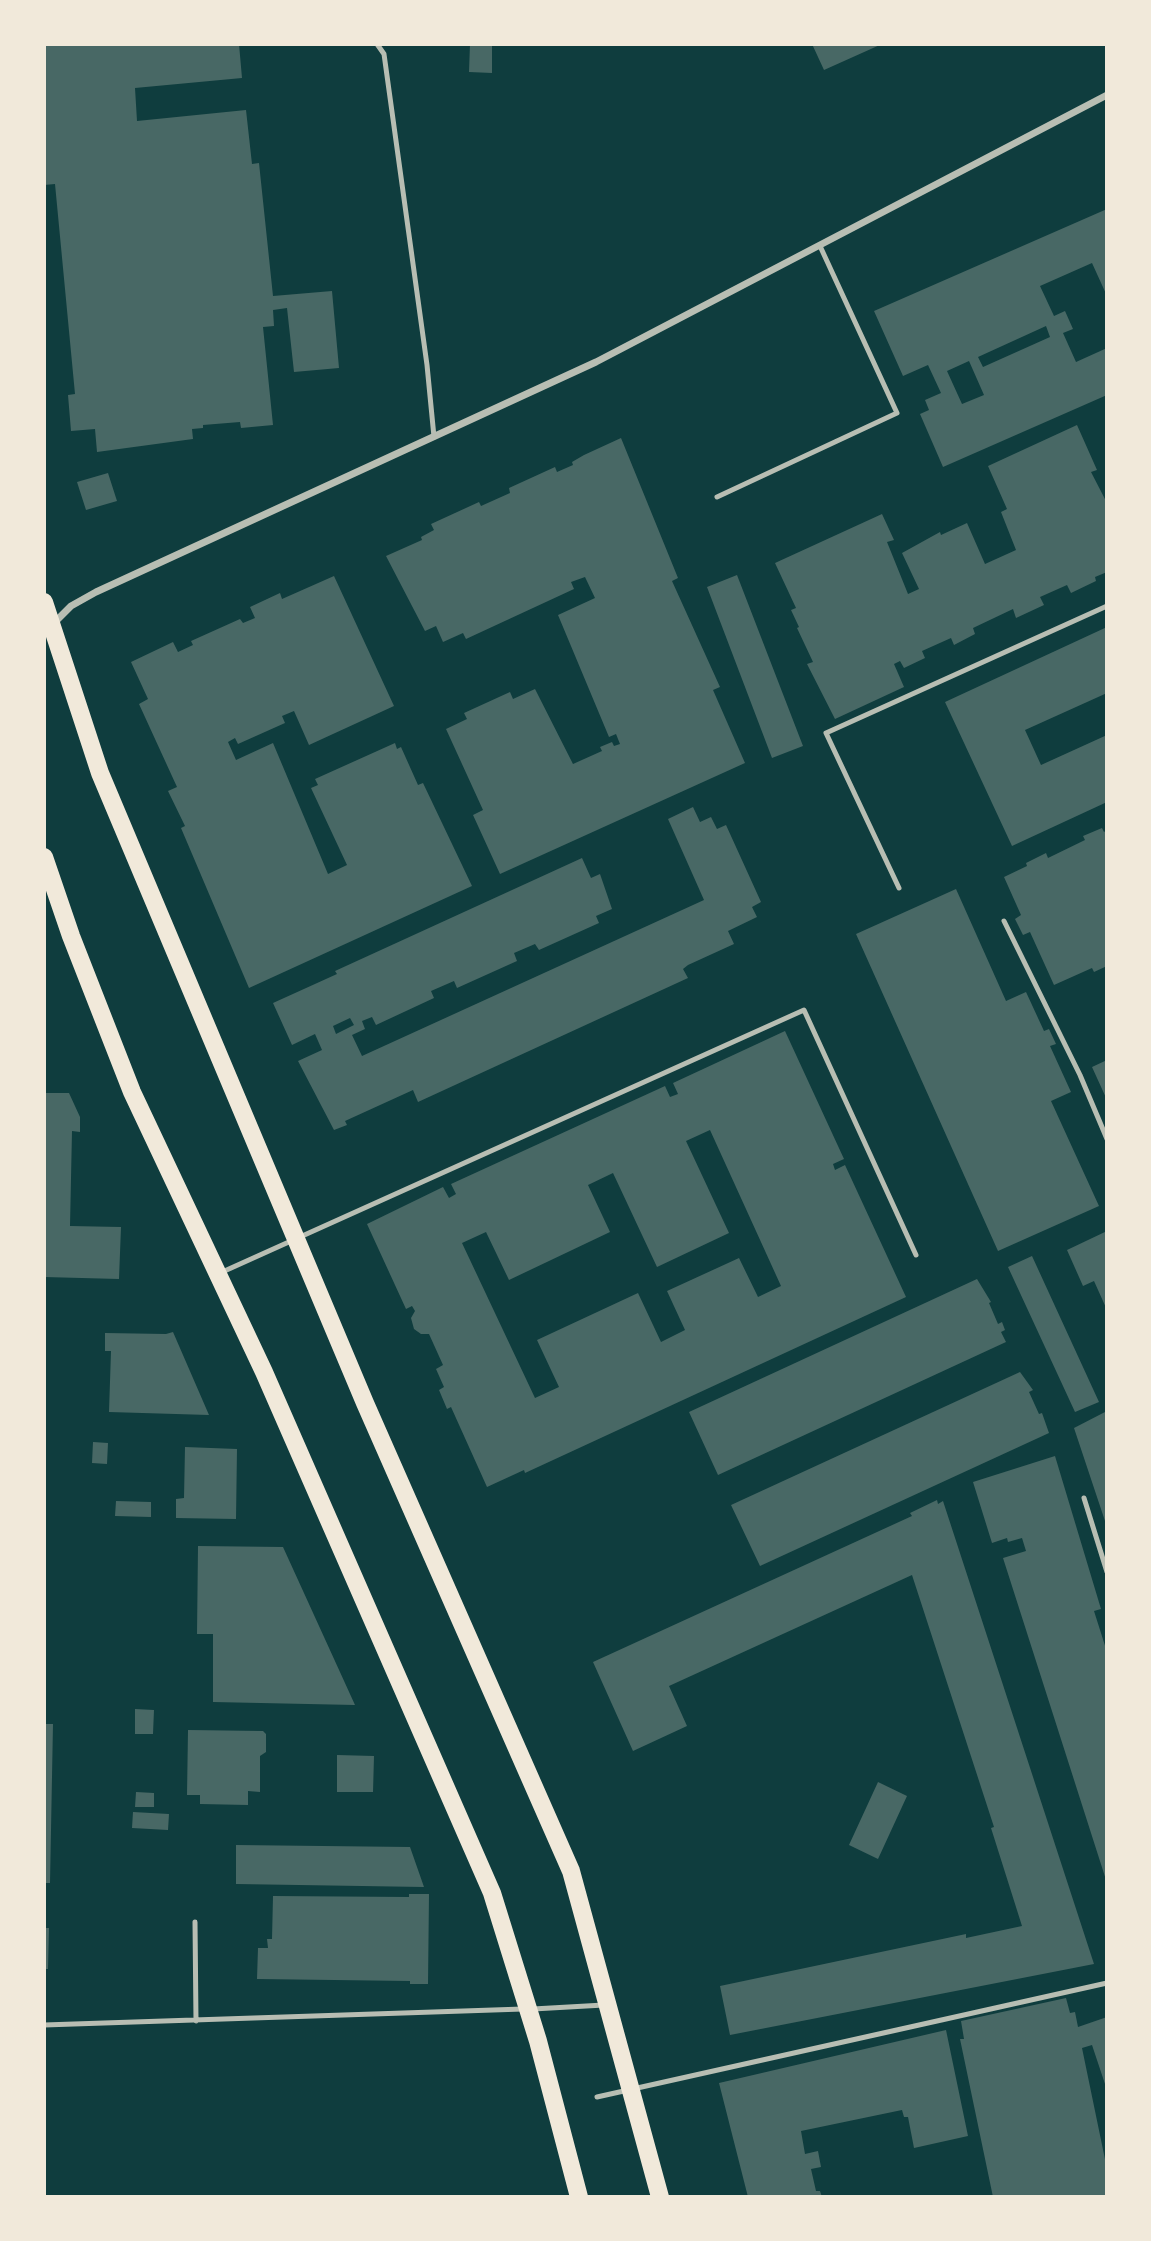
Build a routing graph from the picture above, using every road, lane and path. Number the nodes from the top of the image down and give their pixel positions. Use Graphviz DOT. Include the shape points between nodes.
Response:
graph roads {
  1 [pos="377,44"];
  2 [pos="1107,95"];
  3 [pos="820,246"];
  4 [pos="434,437"];
  5 [pos="716,496"];
  6 [pos="44,603"];
  7 [pos="1107,606"];
  8 [pos="48,629"];
  9 [pos="44,857"];
  10 [pos="899,888"];
  11 [pos="44,903"];
  12 [pos="62,910"];
  13 [pos="1004,921"];
  14 [pos="1107,1139"];
  15 [pos="295,1239"];
  16 [pos="916,1255"];
  17 [pos="218,1274"];
  18 [pos="1084,1498"];
  19 [pos="1107,1572"];
  20 [pos="195,1922"];
  21 [pos="1107,1983"];
  22 [pos="608,2005"];
  23 [pos="528,2009"];
  24 [pos="196,2021"];
  25 [pos="44,2025"];
  26 [pos="630,2089"];
  27 [pos="597,2096"];
  28 [pos="579,2197"];
  29 [pos="660,2197"];
  1 -- 4 [label="lane" via="384,54"];
  2 -- 3 [label="street"];
  3 -- 4 [label="street" via="596,362"];
  3 -- 5 [label="lane" via="897,413"];
  4 -- 8 [label="street" via="96,592 71,606"];
  6 -- 8 [label="main road"];
  7 -- 10 [label="lane" via="826,733"];
  8 -- 15 [label="main road" via="100,773"];
  9 -- 12 [label="main road"];
  11 -- 12 [label="main road"];
  12 -- 17 [label="main road" via="132,1092"];
  13 -- 14 [label="lane"];
  15 -- 16 [label="lane" via="804,1010"];
  15 -- 17 [label="lane"];
  15 -- 22 [label="main road" via="571,1871"];
  17 -- 23 [label="main road" via="492,1893"];
  18 -- 19 [label="lane"];
  20 -- 24 [label="lane"];
  21 -- 26 [label="lane"];
  22 -- 23 [label="lane"];
  22 -- 26 [label="main road"];
  23 -- 24 [label="lane"];
  23 -- 28 [label="main road"];
  24 -- 25 [label="lane"];
  26 -- 27 [label="lane"];
  26 -- 29 [label="main road"];
}
